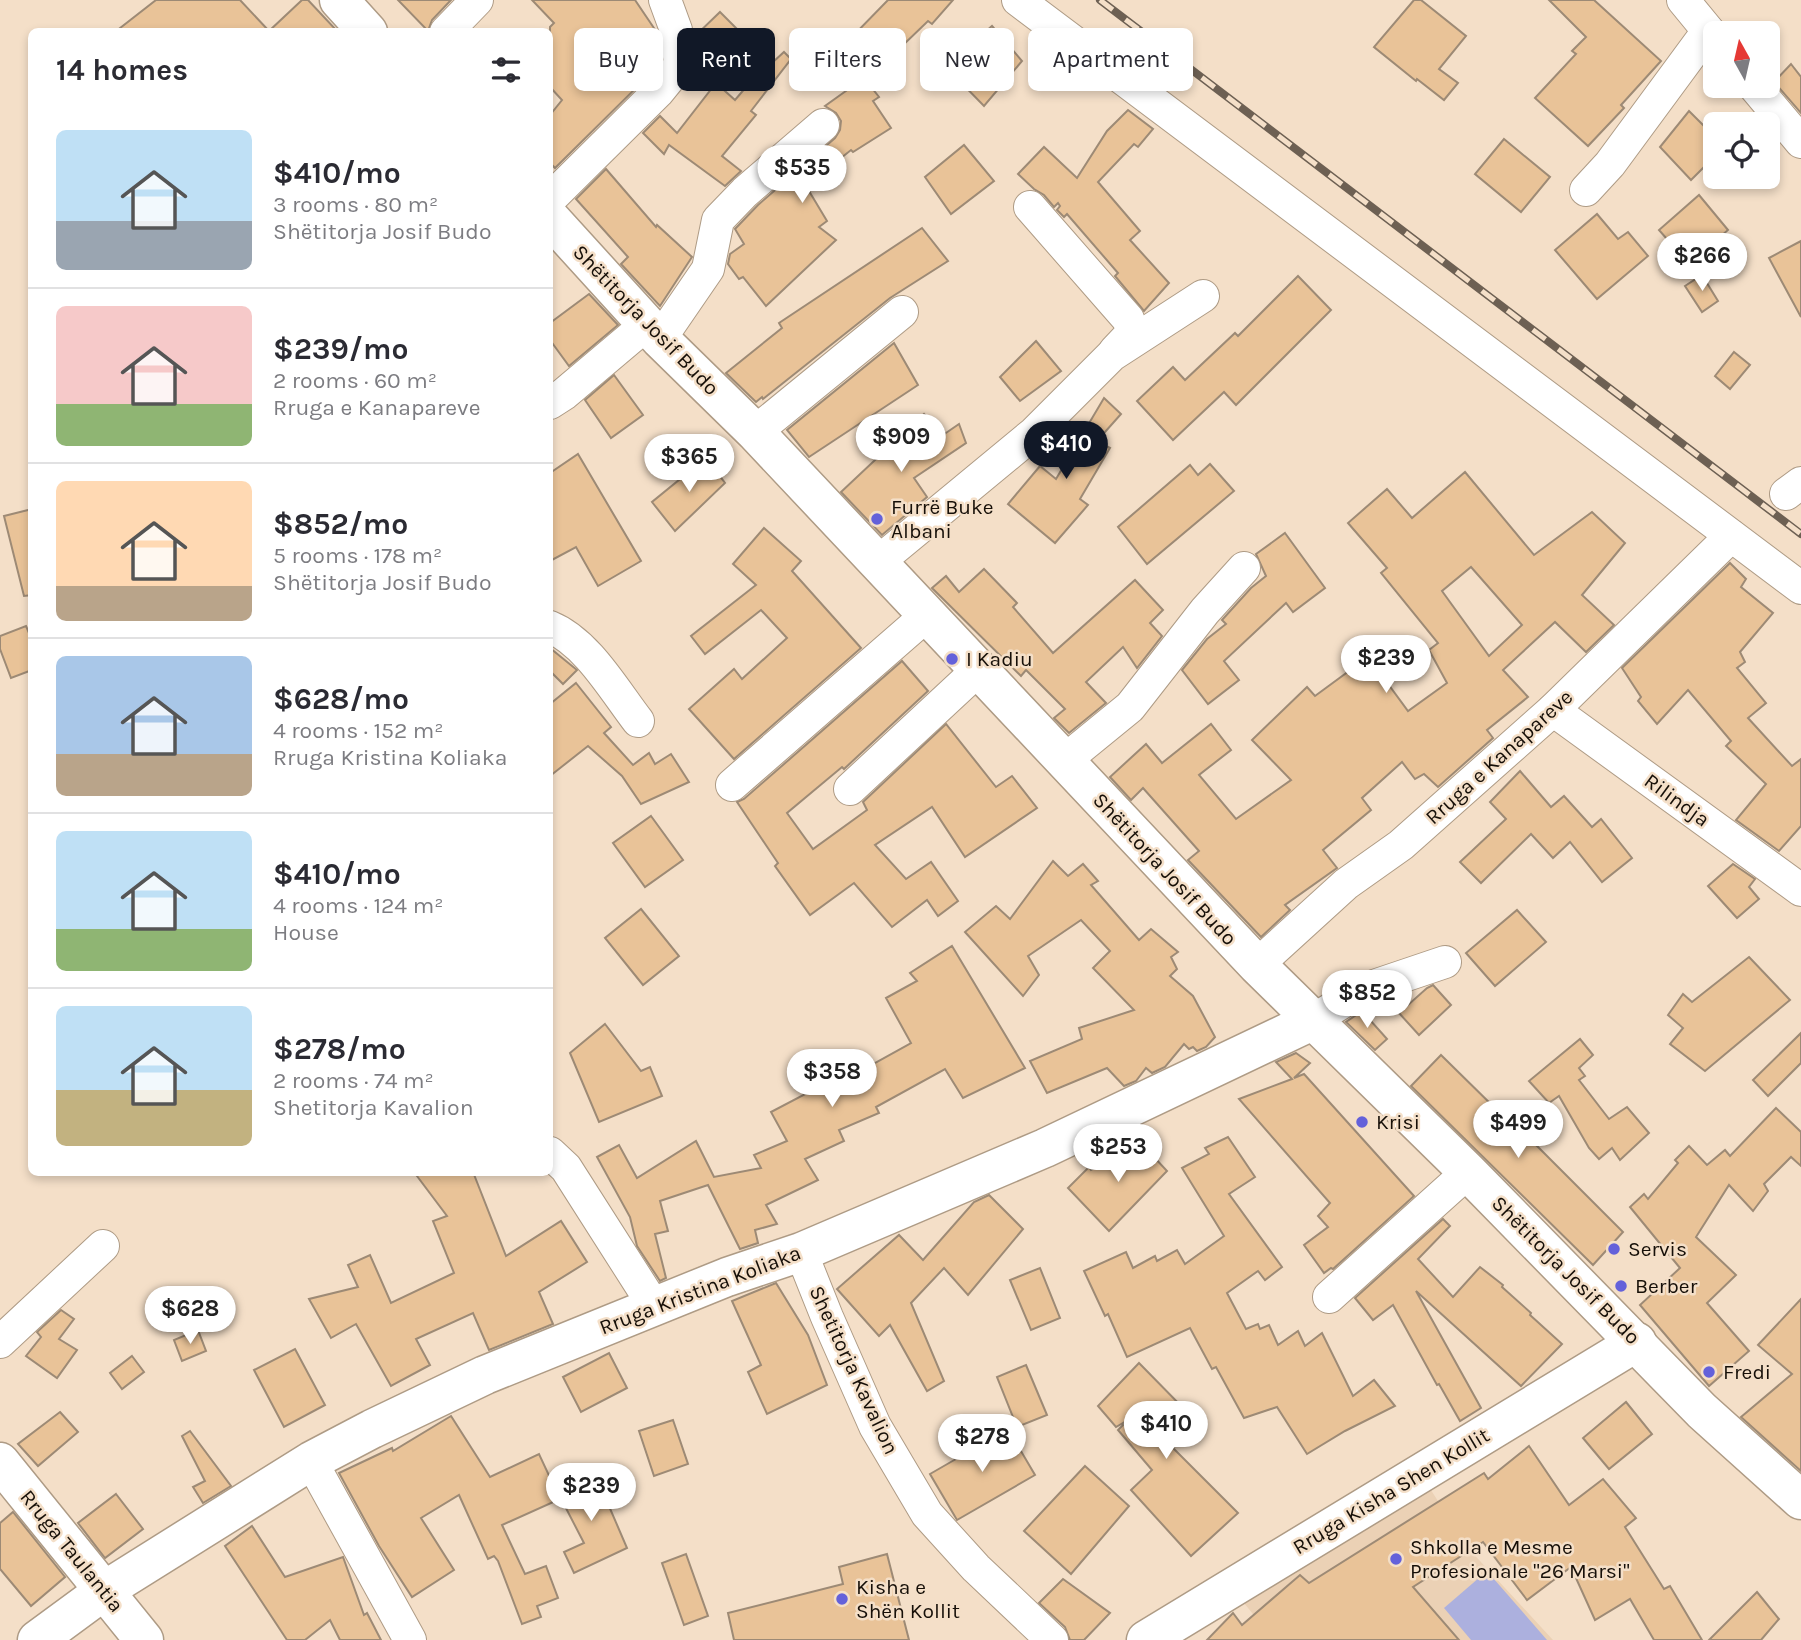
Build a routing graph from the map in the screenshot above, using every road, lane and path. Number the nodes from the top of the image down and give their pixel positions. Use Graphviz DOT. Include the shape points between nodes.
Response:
graph roads {
  1 [pos="339,0"];
  2 [pos="477,0"];
  3 [pos="665,0"];
  4 [pos="1018,0"];
  5 [pos="1683,0"];
  6 [pos="1703,25"];
  7 [pos="364,28"];
  8 [pos="450,28"];
  9 [pos="1703,45"];
  10 [pos="1764,98"];
  11 [pos="823,125"];
  12 [pos="1801,142"];
  13 [pos="1586,190"];
  14 [pos="553,196"];
  15 [pos="1030,207"];
  16 [pos="553,221"];
  17 [pos="1203,296"];
  18 [pos="902,312"];
  19 [pos="654,332"];
  20 [pos="1112,355"];
  21 [pos="553,401"];
  22 [pos="755,432"];
  23 [pos="1731,536"];
  24 [pos="878,562"];
  25 [pos="1244,568"];
  26 [pos="1801,588"];
  27 [pos="927,615"];
  28 [pos="553,628"];
  29 [pos="978,670"];
  30 [pos="1553,710"];
  31 [pos="638,722"];
  32 [pos="1064,761"];
  33 [pos="732,785"];
  34 [pos="850,789"];
  35 [pos="1801,890"];
  36 [pos="1445,962"];
  37 [pos="1257,965"];
  38 [pos="1312,1021"];
  39 [pos="553,1156"];
  40 [pos="1468,1172"];
  41 [pos="103,1246"];
  42 [pos="801,1252"];
  43 [pos="1329,1297"];
  44 [pos="654,1306"];
  45 [pos="0,1342"];
  46 [pos="1637,1342"];
  47 [pos="311,1461"];
  48 [pos="0,1462"];
  49 [pos="1801,1500"];
  50 [pos="105,1590"];
  51 [pos="37,1640"];
  52 [pos="145,1640"];
  53 [pos="410,1640"];
  54 [pos="1052,1640"];
  55 [pos="1146,1640"];
  1 -- 7 [label="street"];
  2 -- 8 [label="street"];
  3 -- 14 [label="street" via="676,30 680,65"];
  4 -- 23 [label="street"];
  5 -- 6 [label="street"];
  9 -- 13 [label="street"];
  10 -- 12 [label="street"];
  11 -- 19 [label="street" via="718,220 708,269"];
  15 -- 20 [label="street" via="1128,318 1133,331"];
  16 -- 19 [label="street, Shëtitorja Josif Budo"];
  17 -- 20 [label="street"];
  18 -- 22 [label="street"];
  19 -- 21 [label="street"];
  19 -- 22 [label="street, Shëtitorja Josif Budo"];
  20 -- 24 [label="street" via="1034,433"];
  22 -- 24 [label="street, Shëtitorja Josif Budo"];
  23 -- 26 [label="street"];
  23 -- 30 [label="street, Rruga e Kanapareve"];
  24 -- 27 [label="street, Shëtitorja Josif Budo"];
  25 -- 32 [label="street" via="1130,707"];
  27 -- 29 [label="street, Shëtitorja Josif Budo"];
  27 -- 33 [label="street"];
  28 -- 31 [label="street" via="579,644"];
  29 -- 32 [label="street, Shëtitorja Josif Budo"];
  29 -- 34 [label="street"];
  30 -- 35 [label="street, Rilindja"];
  30 -- 37 [label="street, Rruga e Kanapareve"];
  32 -- 37 [label="street, Shëtitorja Josif Budo"];
  36 -- 38 [label="street" via="1362,990"];
  37 -- 38 [label="street, Shëtitorja Josif Budo"];
  38 -- 40 [label="street, Shëtitorja Josif Budo"];
  38 -- 42 [label="street, Rruga Kristina Koliaka" via="1045,1148"];
  39 -- 44 [label="street" via="566,1168"];
  40 -- 43 [label="street"];
  40 -- 46 [label="street, Shëtitorja Josif Budo"];
  41 -- 45 [label="street"];
  42 -- 44 [label="street, Rruga Kristina Koliaka"];
  42 -- 54 [label="street, Shetitorja Kavalion" via="875,1426 927,1514 984,1577"];
  44 -- 47 [label="street, Rruga Kristina Koliaka" via="485,1375"];
  46 -- 49 [label="street, Shëtitorja Josif Budo" via="1702,1411"];
  46 -- 55 [label="street, Rruga Kisha Shen Kollit"];
  47 -- 50 [label="street, Rruga Kristina Koliaka"];
  47 -- 53 [label="street"];
  48 -- 50 [label="street, Rruga Taulantia"];
  50 -- 51 [label="street, Rruga Kristina Koliaka"];
  50 -- 52 [label="street, Rruga Taulantia"];
}
